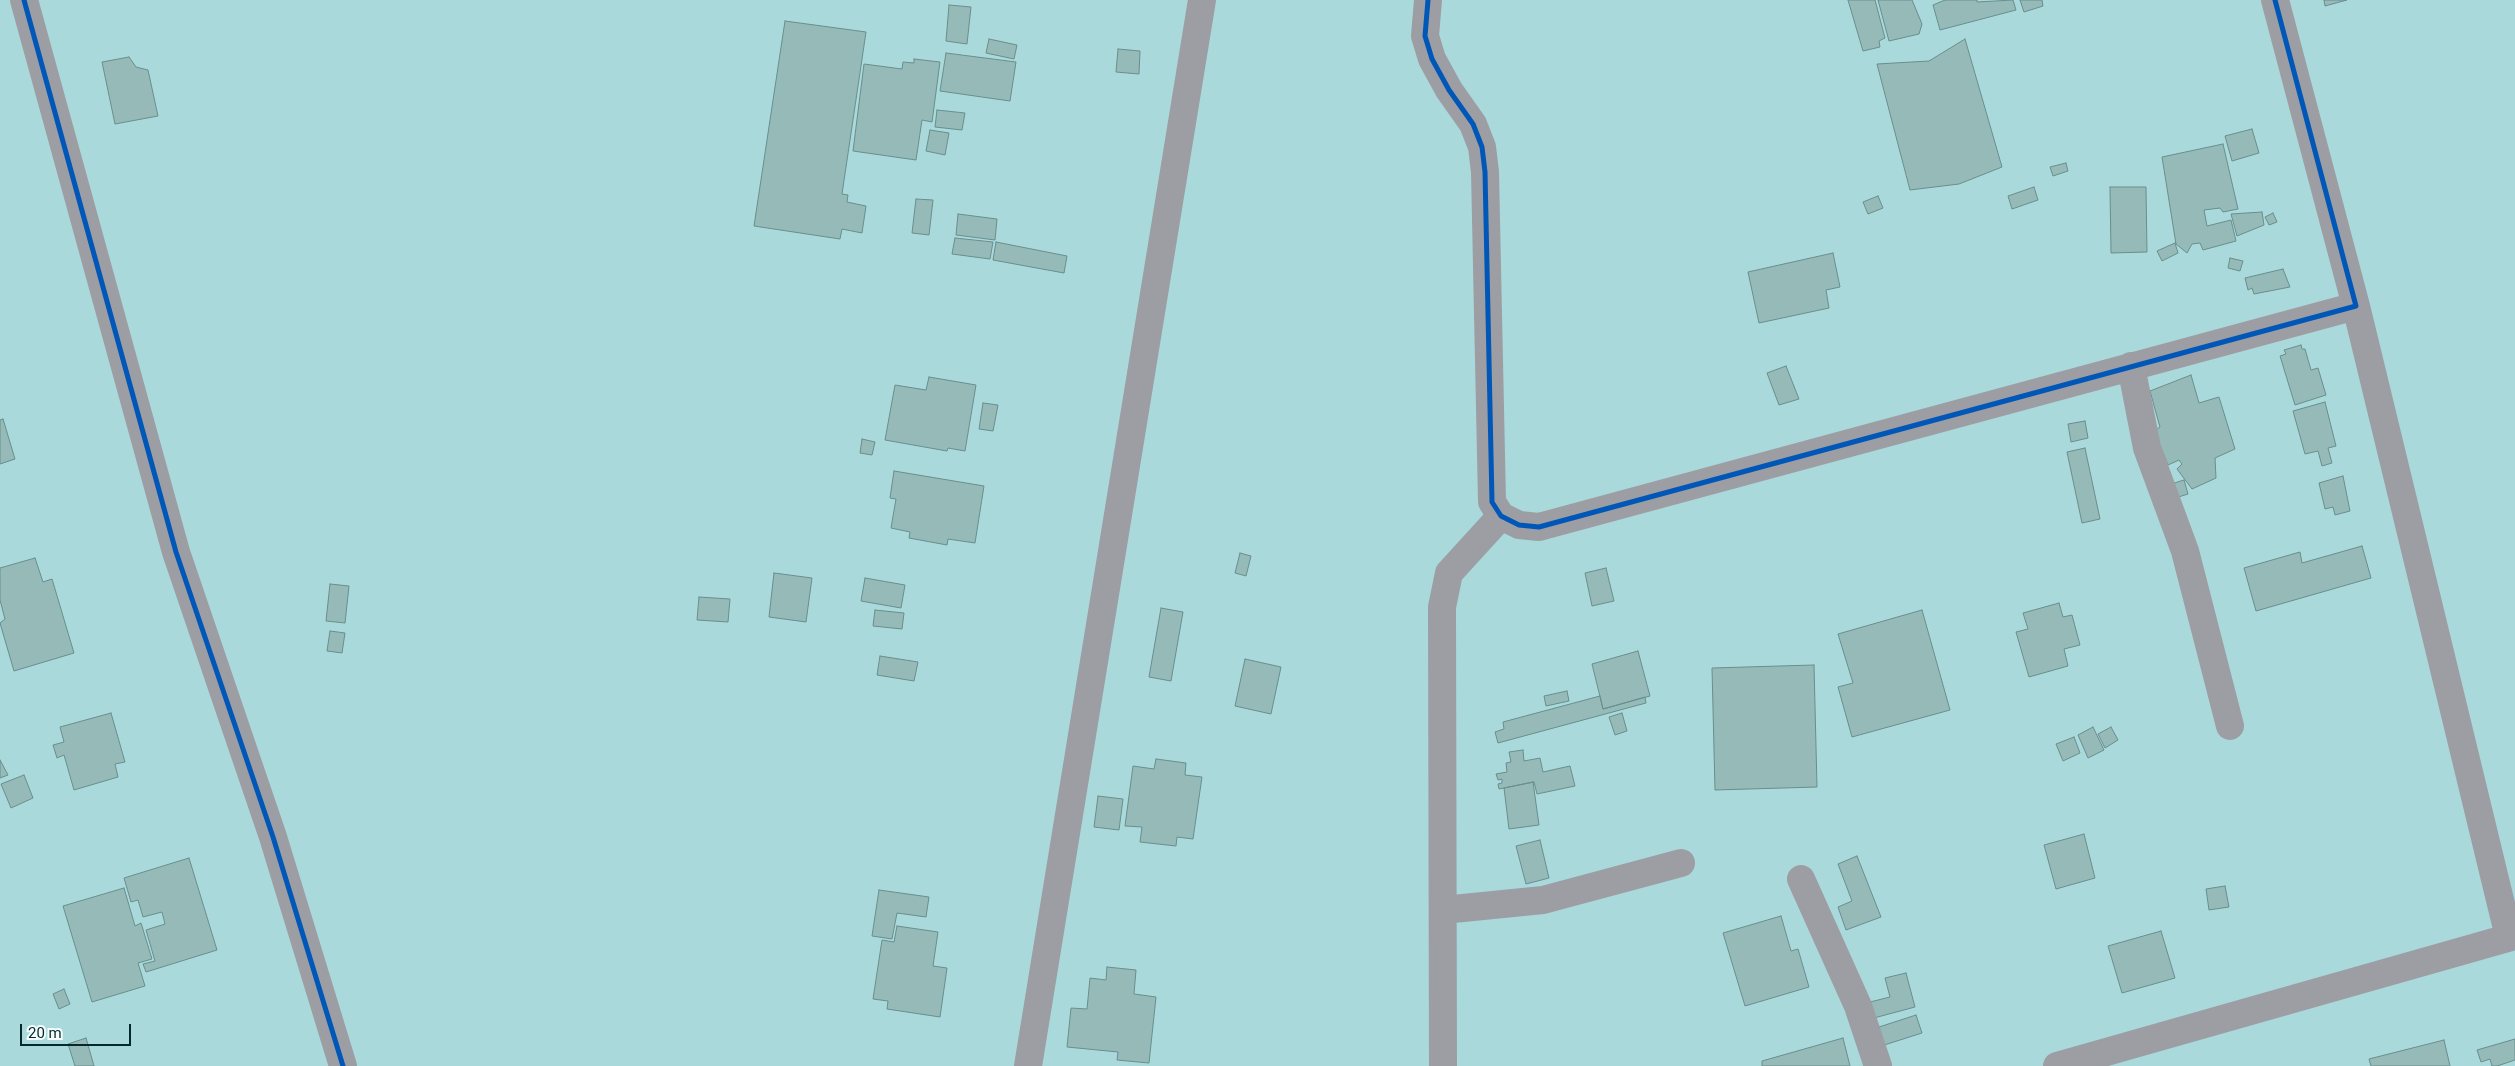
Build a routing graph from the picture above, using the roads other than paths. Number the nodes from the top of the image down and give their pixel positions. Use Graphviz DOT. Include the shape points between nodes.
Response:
graph roads {
  1 [pos="24,0"];
  2 [pos="1202,0"];
  3 [pos="1428,0"];
  4 [pos="2275,0"];
  5 [pos="2356,306"];
  6 [pos="2131,366"];
  7 [pos="1501,516"];
  8 [pos="2230,726"];
  9 [pos="1681,863"];
  10 [pos="1801,879"];
  11 [pos="1443,910"];
  12 [pos="2512,937"];
  13 [pos="2133,1056"];
  14 [pos="343,1066"];
  15 [pos="1028,1066"];
  16 [pos="1443,1066"];
  17 [pos="1878,1066"];
  18 [pos="2057,1066"];
  1 -- 14 [label="street" via="176,552 272,837"];
  2 -- 15 [label="street"];
  3 -- 7 [label="street" via="1425,36 1432,59 1473,124 1482,147 1492,502"];
  4 -- 5 [label="street"];
  5 -- 6 [label="street"];
  5 -- 12 [label="street"];
  6 -- 7 [label="street" via="1539,527 1519,525"];
  6 -- 8 [label="street" via="2147,448 2185,552"];
  7 -- 11 [label="street" via="1449,573 1442,607"];
  9 -- 11 [label="street" via="1543,900"];
  10 -- 17 [label="street" via="1858,1006"];
  11 -- 16 [label="street"];
  12 -- 13 [label="street"];
  13 -- 18 [label="street"];
}
